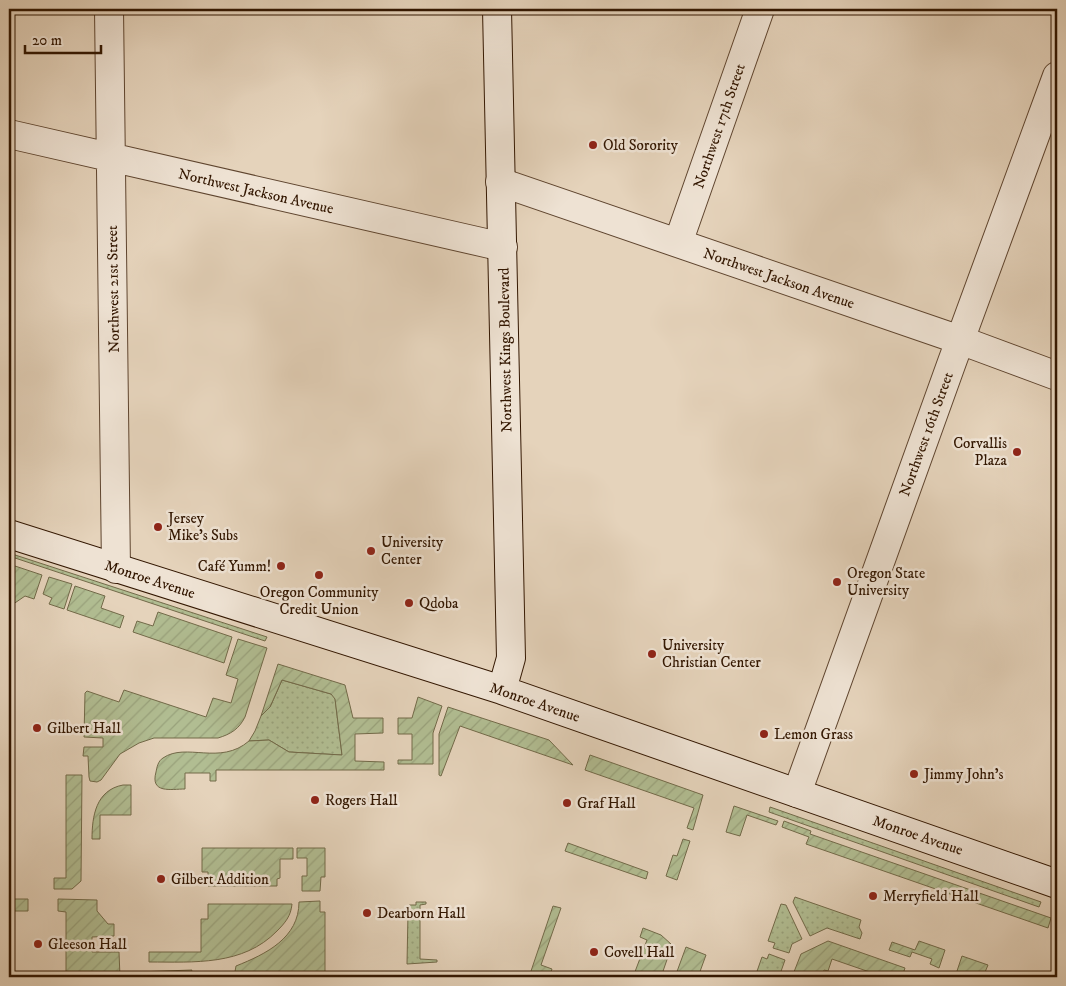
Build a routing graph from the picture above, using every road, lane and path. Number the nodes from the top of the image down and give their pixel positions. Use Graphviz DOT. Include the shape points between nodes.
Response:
graph roads {
  1 [pos="109,9"];
  2 [pos="497,9"];
  3 [pos="760,9"];
  4 [pos="1057,76"];
  5 [pos="9,134"];
  6 [pos="112,158"];
  7 [pos="500,182"];
  8 [pos="678,243"];
  9 [pos="503,247"];
  10 [pos="960,340"];
  11 [pos="1057,376"];
  12 [pos="9,534"];
  13 [pos="116,569"];
  14 [pos="502,690"];
  15 [pos="797,793"];
  16 [pos="1057,884"];
  1 -- 6 [label="street, Northwest 21st Street"];
  2 -- 7 [label="street, Northwest Kings Boulevard"];
  3 -- 8 [label="street, Northwest 17th Street"];
  4 -- 10 [label="street, Northwest 16th Street"];
  5 -- 6 [label="street, Northwest Jackson Avenue"];
  6 -- 9 [label="street, Northwest Jackson Avenue"];
  6 -- 13 [label="street, Northwest 21st Street"];
  7 -- 8 [label="street, Northwest Jackson Avenue"];
  7 -- 9 [label="street, Northwest Kings Boulevard"];
  8 -- 10 [label="street, Northwest Jackson Avenue"];
  9 -- 14 [label="street, Northwest Kings Boulevard" via="511,658"];
  10 -- 11 [label="street, Northwest Jackson Avenue"];
  10 -- 15 [label="street, Northwest 16th Street"];
  12 -- 13 [label="street, Monroe Avenue"];
  13 -- 14 [label="street, Monroe Avenue"];
  14 -- 15 [label="street, Monroe Avenue"];
  15 -- 16 [label="street, Monroe Avenue"];
}
